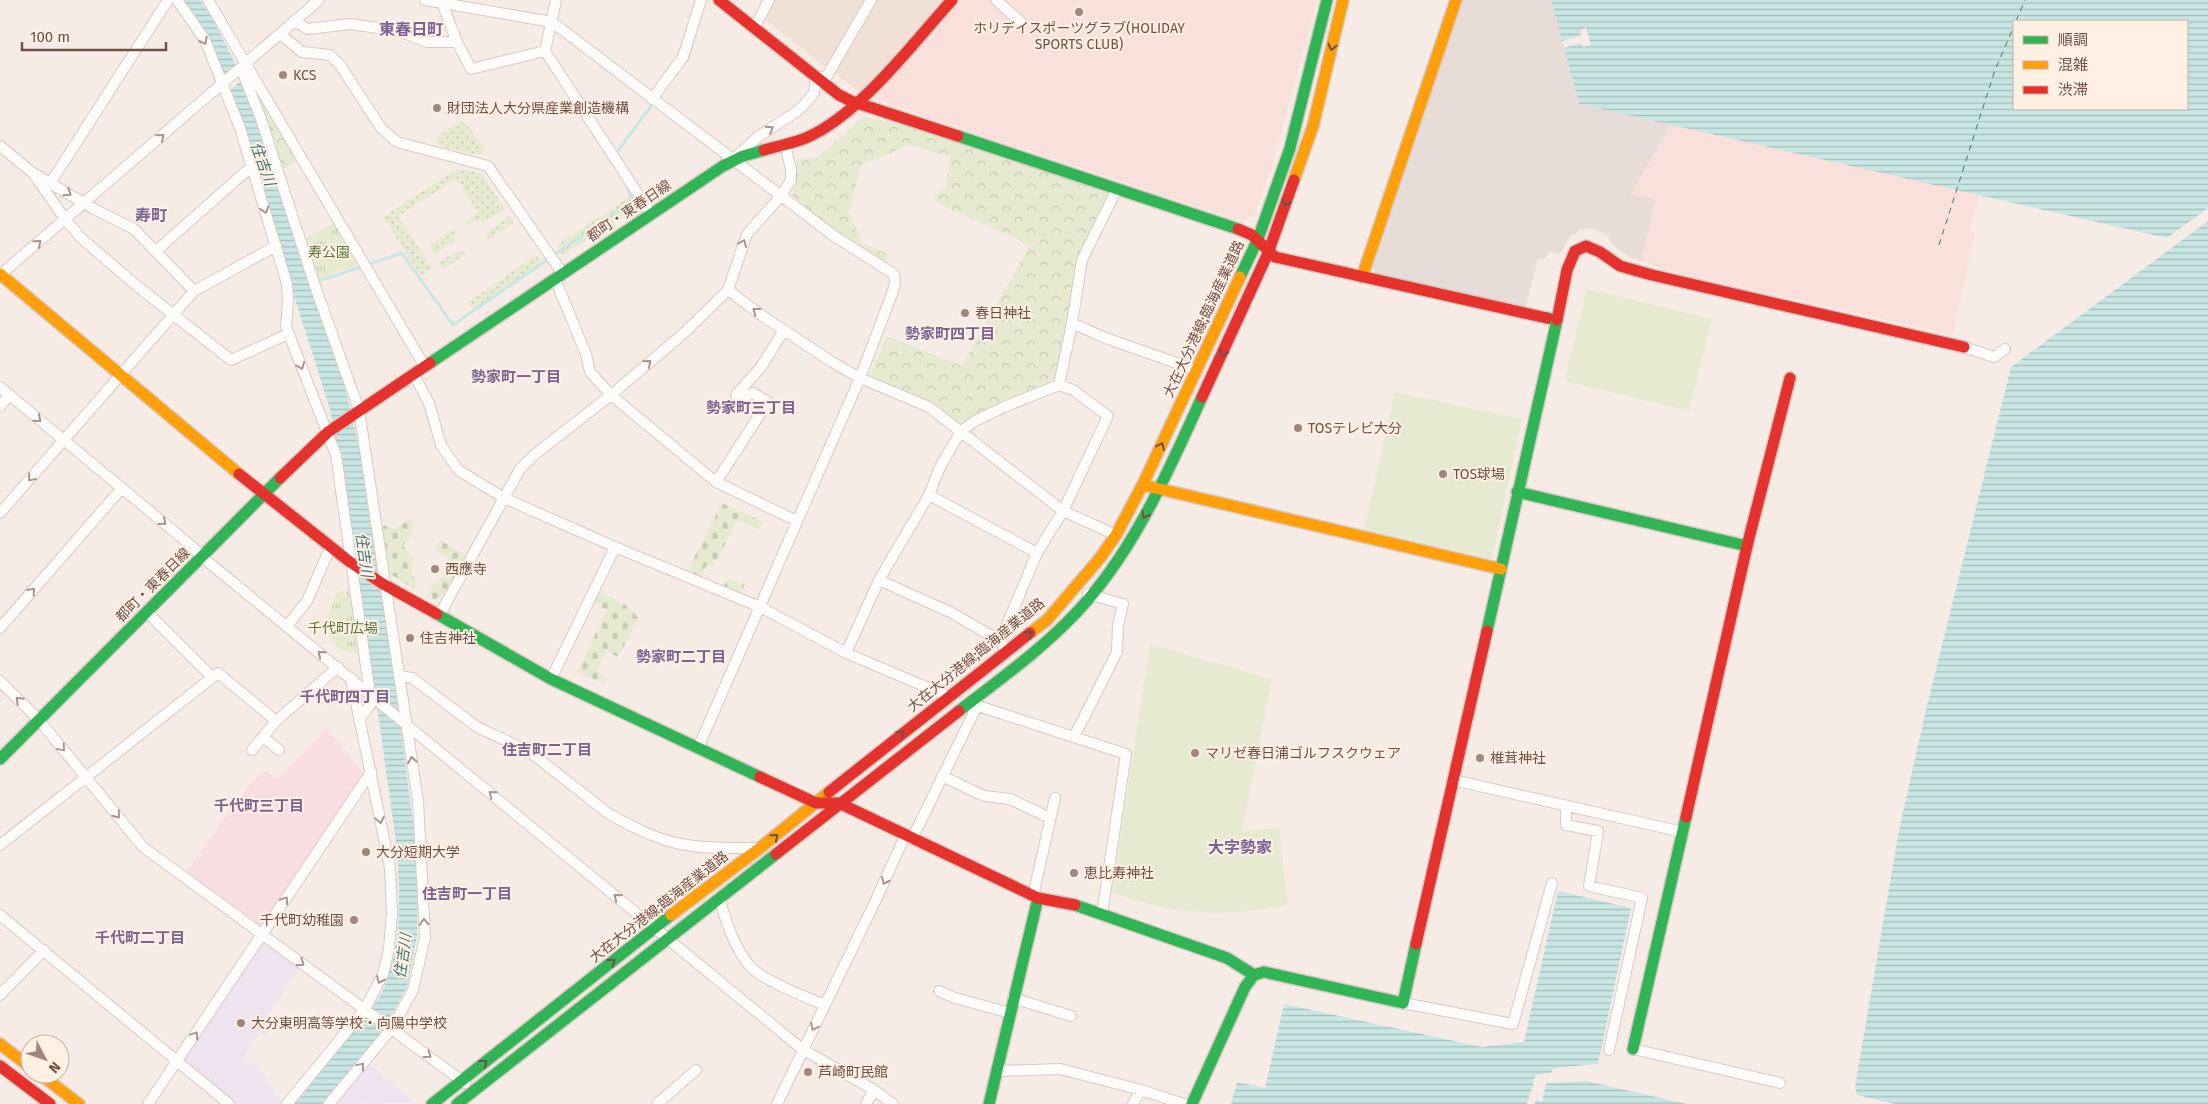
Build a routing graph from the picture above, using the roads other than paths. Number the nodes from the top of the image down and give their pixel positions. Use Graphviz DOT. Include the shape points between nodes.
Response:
graph roads {
  1 [pos="168,0"];
  2 [pos="178,0"];
  3 [pos="209,0"];
  4 [pos="319,0"];
  5 [pos="424,0"];
  6 [pos="491,0"];
  7 [pos="556,0"];
  8 [pos="701,0"];
  9 [pos="719,0"];
  10 [pos="769,0"];
  11 [pos="871,0"];
  12 [pos="952,0"];
  13 [pos="996,0"];
  14 [pos="1327,0"];
  15 [pos="1343,0"];
  16 [pos="1456,0"];
  17 [pos="442,3"];
  18 [pos="488,11"];
  19 [pos="294,21"];
  20 [pos="552,22"];
  21 [pos="1022,23"];
  22 [pos="754,28"];
  23 [pos="280,34"];
  24 [pos="457,42"];
  25 [pos="545,51"];
  26 [pos="234,74"];
  27 [pos="816,78"];
  28 [pos="652,99"];
  29 [pos="858,103"];
  30 [pos="785,145"];
  31 [pos="0,146"];
  32 [pos="733,160"];
  33 [pos="252,166"];
  34 [pos="33,173"];
  35 [pos="51,182"];
  36 [pos="1117,189"];
  37 [pos="782,196"];
  38 [pos="84,204"];
  39 [pos="651,214"];
  40 [pos="65,220"];
  41 [pos="1258,240"];
  42 [pos="276,246"];
  43 [pos="156,251"];
  44 [pos="1268,253"];
  45 [pos="0,274"];
  46 [pos="559,276"];
  47 [pos="1362,277"];
  48 [pos="728,290"];
  49 [pos="194,292"];
  50 [pos="173,315"];
  51 [pos="1557,320"];
  52 [pos="1072,323"];
  53 [pos="784,330"];
  54 [pos="288,334"];
  55 [pos="1964,347"];
  56 [pos="2005,350"];
  57 [pos="424,367"];
  58 [pos="1196,370"];
  59 [pos="414,375"];
  60 [pos="121,376"];
  61 [pos="860,378"];
  62 [pos="1790,378"];
  63 [pos="1058,385"];
  64 [pos="0,388"];
  65 [pos="9,395"];
  66 [pos="611,395"];
  67 [pos="0,406"];
  68 [pos="360,410"];
  69 [pos="961,431"];
  70 [pos="328,432"];
  71 [pos="64,440"];
  72 [pos="716,482"];
  73 [pos="1143,484"];
  74 [pos="122,488"];
  75 [pos="1158,490"];
  76 [pos="1517,492"];
  77 [pos="264,495"];
  78 [pos="929,495"];
  79 [pos="504,498"];
  80 [pos="1063,511"];
  81 [pos="0,513"];
  82 [pos="797,521"];
  83 [pos="1116,535"];
  84 [pos="331,546"];
  85 [pos="1747,546"];
  86 [pos="615,547"];
  87 [pos="1036,553"];
  88 [pos="202,557"];
  89 [pos="352,562"];
  90 [pos="1501,569"];
  91 [pos="879,580"];
  92 [pos="385,585"];
  93 [pos="1077,586"];
  94 [pos="1091,596"];
  95 [pos="760,607"];
  96 [pos="147,612"];
  97 [pos="439,616"];
  98 [pos="287,626"];
  99 [pos="0,628"];
  100 [pos="1000,641"];
  101 [pos="1007,652"];
  102 [pos="846,653"];
  103 [pos="338,667"];
  104 [pos="400,676"];
  105 [pos="212,677"];
  106 [pos="351,678"];
  107 [pos="551,679"];
  108 [pos="0,681"];
  109 [pos="371,695"];
  110 [pos="950,697"];
  111 [pos="973,705"];
  112 [pos="39,720"];
  113 [pos="359,720"];
  114 [pos="276,721"];
  115 [pos="404,722"];
  116 [pos="263,737"];
  117 [pos="1074,737"];
  118 [pos="698,748"];
  119 [pos="252,750"];
  120 [pos="279,750"];
  121 [pos="0,759"];
  122 [pos="371,772"];
  123 [pos="942,776"];
  124 [pos="86,777"];
  125 [pos="1453,780"];
  126 [pos="1055,798"];
  127 [pos="816,803"];
  128 [pos="839,803"];
  129 [pos="1566,806"];
  130 [pos="1050,818"];
  131 [pos="1683,832"];
  132 [pos="908,838"];
  133 [pos="0,845"];
  134 [pos="760,848"];
  135 [pos="1552,883"];
  136 [pos="1035,897"];
  137 [pos="718,898"];
  138 [pos="1102,914"];
  139 [pos="0,915"];
  140 [pos="655,928"];
  141 [pos="262,935"];
  142 [pos="667,939"];
  143 [pos="44,950"];
  144 [pos="1254,976"];
  145 [pos="938,991"];
  146 [pos="0,995"];
  147 [pos="1013,998"];
  148 [pos="1402,1003"];
  149 [pos="825,1005"];
  150 [pos="367,1010"];
  151 [pos="1010,1013"];
  152 [pos="1071,1016"];
  153 [pos="390,1027"];
  154 [pos="0,1044"];
  155 [pos="1633,1049"];
  156 [pos="802,1050"];
  157 [pos="1609,1050"];
  158 [pos="20,1059"];
  159 [pos="177,1061"];
  160 [pos="0,1066"];
  161 [pos="696,1070"];
  162 [pos="997,1071"];
  163 [pos="463,1080"];
  164 [pos="1780,1083"];
  165 [pos="53,1084"];
  166 [pos="874,1090"];
  167 [pos="1141,1090"];
  168 [pos="472,1092"];
  169 [pos="445,1094"];
  170 [pos="50,1104"];
  171 [pos="79,1104"];
  172 [pos="148,1104"];
  173 [pos="229,1104"];
  174 [pos="287,1104"];
  175 [pos="330,1104"];
  176 [pos="432,1104"];
  177 [pos="455,1104"];
  178 [pos="657,1104"];
  179 [pos="776,1104"];
  180 [pos="866,1104"];
  181 [pos="893,1104"];
  182 [pos="989,1104"];
  183 [pos="1133,1104"];
  184 [pos="1184,1104"];
  185 [pos="1192,1104"];
  1 -- 35 [label="street"];
  2 -- 26 [label="street, one-way" via="205,40"];
  3 -- 26 [label="street"];
  4 -- 19 [label="street"];
  5 -- 17 [label="street"];
  6 -- 18 [label="street"];
  7 -- 20 [label="street"];
  8 -- 28 [label="street" via="683,58"];
  9 -- 22 [label="street"];
  10 -- 22 [label="street"];
  11 -- 27 [label="street, 都町・東春日線" via="826,76"];
  12 -- 29 [label="street"];
  13 -- 21 [label="street"];
  14 -- 41 [label="street, 大在大分港線;臨海産業道路" via="1290,148"];
  15 -- 44 [label="street, one-way" via="1313,126"];
  16 -- 47 [label="street"];
  17 -- 18 [label="street"];
  17 -- 24 [label="street"];
  18 -- 20 [label="street"];
  19 -- 23 [label="street"];
  19 -- 24 [label="street" via="308,29 350,24 399,31 427,42"];
  20 -- 25 [label="street"];
  20 -- 28 [label="street"];
  22 -- 27 [label="street"];
  23 -- 26 [label="street"];
  23 -- 46 [label="street" via="302,52 330,55 381,128 397,142 488,166"];
  24 -- 25 [label="street" via="471,70"];
  25 -- 39 [label="street"];
  26 -- 33 [label="street"];
  38 -- 26 [label="street, one-way"];
  26 -- 57 [label="street" via="365,266"];
  26 -- 68 [label="street" via="261,119"];
  27 -- 29 [label="street" via="838,95"];
  32 -- 27 [label="street, 都町・東春日線, one-way" via="759,136 805,104 814,93"];
  28 -- 32 [label="street"];
  29 -- 30 [label="street" via="825,129"];
  29 -- 36 [label="street"];
  30 -- 32 [label="street"];
  30 -- 37 [label="street" via="791,180"];
  31 -- 34 [label="street"];
  32 -- 37 [label="street"];
  32 -- 39 [label="street, 都町・東春日線"];
  33 -- 42 [label="street, one-way"];
  33 -- 43 [label="street"];
  34 -- 35 [label="street"];
  34 -- 40 [label="street"];
  35 -- 38 [label="street, one-way"];
  36 -- 41 [label="street" via="1248,232"];
  36 -- 52 [label="street" via="1082,260"];
  48 -- 37 [label="street, one-way" via="747,234"];
  37 -- 61 [label="street" via="864,257 894,274 893,292"];
  38 -- 40 [label="street"];
  38 -- 43 [label="street" via="127,224"];
  39 -- 46 [label="street, 都町・東春日線"];
  45 -- 40 [label="street, one-way"];
  40 -- 50 [label="street" via="81,238"];
  41 -- 44 [label="street"];
  41 -- 58 [label="street, 大在大分港線;臨海産業道路"];
  42 -- 49 [label="street"];
  42 -- 54 [label="street" via="288,292"];
  43 -- 49 [label="street"];
  44 -- 47 [label="street" via="1276,258"];
  44 -- 75 [label="street, one-way"];
  45 -- 60 [label="street"];
  46 -- 57 [label="street, 都町・東春日線"];
  46 -- 66 [label="street" via="590,372"];
  47 -- 51 [label="street"];
  53 -- 48 [label="street, one-way"];
  66 -- 48 [label="street, one-way" via="684,333"];
  49 -- 50 [label="street"];
  50 -- 54 [label="street" via="230,360"];
  50 -- 60 [label="street"];
  51 -- 55 [label="street" via="1567,270 1575,251 1586,246 1620,266 1652,275"];
  51 -- 76 [label="street"];
  52 -- 58 [label="street"];
  52 -- 63 [label="street"];
  53 -- 61 [label="street"];
  53 -- 72 [label="street" via="761,368 736,395 742,398 753,393 768,402"];
  54 -- 70 [label="street, one-way"];
  55 -- 56 [label="street" via="1994,357"];
  57 -- 59 [label="street, 都町・東春日線"];
  73 -- 58 [label="street, 大在大分港線;臨海産業道路, one-way"];
  59 -- 68 [label="street, 都町・東春日線"];
  59 -- 79 [label="street" via="430,403 440,445 458,470"];
  60 -- 71 [label="street"];
  60 -- 77 [label="street"];
  61 -- 69 [label="street" via="929,407"];
  61 -- 82 [label="street"];
  62 -- 85 [label="street"];
  63 -- 69 [label="street" via="975,421"];
  63 -- 80 [label="street" via="1073,390 1108,416"];
  64 -- 65 [label="street"];
  65 -- 67 [label="street"];
  65 -- 71 [label="street, one-way"];
  66 -- 72 [label="street"];
  66 -- 79 [label="street" via="534,455 520,469"];
  68 -- 70 [label="street, 都町・東春日線"];
  68 -- 92 [label="street"];
  69 -- 78 [label="street" via="940,467"];
  69 -- 80 [label="street"];
  70 -- 77 [label="street, 都町・東春日線"];
  70 -- 89 [label="street" via="336,455"];
  71 -- 74 [label="street"];
  71 -- 81 [label="street, one-way"];
  72 -- 82 [label="street"];
  73 -- 75 [label="street"];
  73 -- 83 [label="street, 大在大分港線;臨海産業道路"];
  74 -- 88 [label="street, one-way"];
  99 -- 74 [label="street, one-way"];
  75 -- 90 [label="street"];
  75 -- 94 [label="street, one-way" via="1129,544"];
  76 -- 85 [label="street"];
  76 -- 90 [label="street"];
  77 -- 84 [label="street"];
  77 -- 88 [label="street, 都町・東春日線"];
  78 -- 87 [label="street"];
  78 -- 91 [label="street"];
  79 -- 86 [label="street"];
  79 -- 97 [label="street"];
  80 -- 83 [label="street"];
  80 -- 87 [label="street"];
  82 -- 95 [label="street"];
  83 -- 93 [label="street, 大在大分港線;臨海産業道路"];
  84 -- 89 [label="street"];
  84 -- 98 [label="street" via="307,601"];
  85 -- 131 [label="street"];
  86 -- 95 [label="street"];
  86 -- 107 [label="street"];
  87 -- 100 [label="street"];
  88 -- 96 [label="street, 都町・東春日線"];
  88 -- 98 [label="street"];
  89 -- 92 [label="street"];
  89 -- 109 [label="street"];
  90 -- 125 [label="street"];
  91 -- 100 [label="street" via="952,613"];
  91 -- 102 [label="street"];
  92 -- 97 [label="street"];
  92 -- 104 [label="street"];
  93 -- 94 [label="street"];
  101 -- 93 [label="street, 大在大分港線;臨海産業道路, one-way" via="1047,620"];
  94 -- 111 [label="street"];
  94 -- 117 [label="street" via="1123,604 1117,652"];
  95 -- 102 [label="street"];
  95 -- 118 [label="street"];
  96 -- 105 [label="street"];
  96 -- 112 [label="street, 都町・東春日線"];
  97 -- 107 [label="street"];
  103 -- 98 [label="street, one-way"];
  100 -- 101 [label="street"];
  101 -- 110 [label="street, 大在大分港線;臨海産業道路"];
  102 -- 110 [label="street"];
  103 -- 106 [label="street"];
  103 -- 114 [label="street"];
  104 -- 115 [label="street"];
  104 -- 134 [label="street" via="412,678 477,727 530,752 610,814 652,835 680,844"];
  105 -- 114 [label="street" via="218,673"];
  105 -- 124 [label="street"];
  106 -- 109 [label="street"];
  106 -- 113 [label="street"];
  107 -- 118 [label="street"];
  112 -- 108 [label="street, one-way"];
  109 -- 113 [label="street" via="370,705"];
  109 -- 115 [label="street"];
  127 -- 110 [label="street, 大在大分港線;臨海産業道路, one-way"];
  111 -- 117 [label="street"];
  111 -- 123 [label="street" via="973,718"];
  111 -- 128 [label="street"];
  112 -- 121 [label="street, 都町・東春日線"];
  112 -- 124 [label="street, one-way"];
  113 -- 122 [label="street"];
  114 -- 116 [label="street"];
  140 -- 115 [label="street, one-way"];
  153 -- 115 [label="street, one-way" via="413,990 425,937 418,801"];
  116 -- 119 [label="street"];
  116 -- 120 [label="street"];
  117 -- 138 [label="street" via="1126,754"];
  118 -- 127 [label="street"];
  141 -- 122 [label="street, one-way"];
  122 -- 150 [label="street, one-way" via="390,868 392,912 384,974"];
  123 -- 130 [label="street" via="984,796 1010,799"];
  123 -- 132 [label="street"];
  124 -- 133 [label="street"];
  124 -- 141 [label="street, one-way" via="143,847"];
  125 -- 129 [label="street"];
  125 -- 148 [label="street"];
  126 -- 130 [label="street"];
  127 -- 128 [label="street"];
  134 -- 127 [label="street, 大在大分港線;臨海産業道路, one-way"];
  128 -- 132 [label="street"];
  128 -- 137 [label="street"];
  129 -- 131 [label="street"];
  129 -- 157 [label="street" via="1566,825 1598,831 1588,886 1642,898"];
  130 -- 136 [label="street"];
  131 -- 155 [label="street"];
  132 -- 136 [label="street"];
  132 -- 149 [label="street, one-way"];
  134 -- 140 [label="street, 大在大分港線;臨海産業道路"];
  135 -- 148 [label="street" via="1513,1024"];
  136 -- 138 [label="street"];
  136 -- 147 [label="street"];
  137 -- 142 [label="street"];
  137 -- 149 [label="street" via="732,935 750,966 779,985"];
  138 -- 144 [label="street" via="1227,958"];
  139 -- 143 [label="street"];
  140 -- 142 [label="street"];
  163 -- 140 [label="street, 大在大分港線;臨海産業道路, one-way"];
  141 -- 150 [label="street, one-way"];
  159 -- 141 [label="street, one-way"];
  142 -- 156 [label="street"];
  142 -- 168 [label="street"];
  143 -- 146 [label="street"];
  143 -- 159 [label="street"];
  144 -- 148 [label="street" via="1264,972"];
  144 -- 185 [label="street" via="1245,986"];
  145 -- 151 [label="street"];
  147 -- 151 [label="street"];
  147 -- 152 [label="street"];
  149 -- 156 [label="street, one-way"];
  150 -- 153 [label="street"];
  150 -- 174 [label="street"];
  151 -- 162 [label="street"];
  153 -- 163 [label="street, one-way"];
  175 -- 153 [label="street, one-way"];
  154 -- 158 [label="street"];
  155 -- 164 [label="street"];
  156 -- 166 [label="street"];
  156 -- 179 [label="street"];
  159 -- 172 [label="street"];
  159 -- 173 [label="street"];
  160 -- 170 [label="street"];
  161 -- 178 [label="street"];
  162 -- 167 [label="street" via="1060,1069"];
  162 -- 182 [label="street"];
  163 -- 168 [label="street"];
  163 -- 169 [label="street, 大在大分港線;臨海産業道路"];
  165 -- 171 [label="street"];
  166 -- 180 [label="street"];
  166 -- 181 [label="street"];
  167 -- 183 [label="street"];
  167 -- 184 [label="street"];
  168 -- 177 [label="street"];
  169 -- 176 [label="street, 大在大分港線;臨海産業道路"];
  169 -- 177 [label="street"];
}
